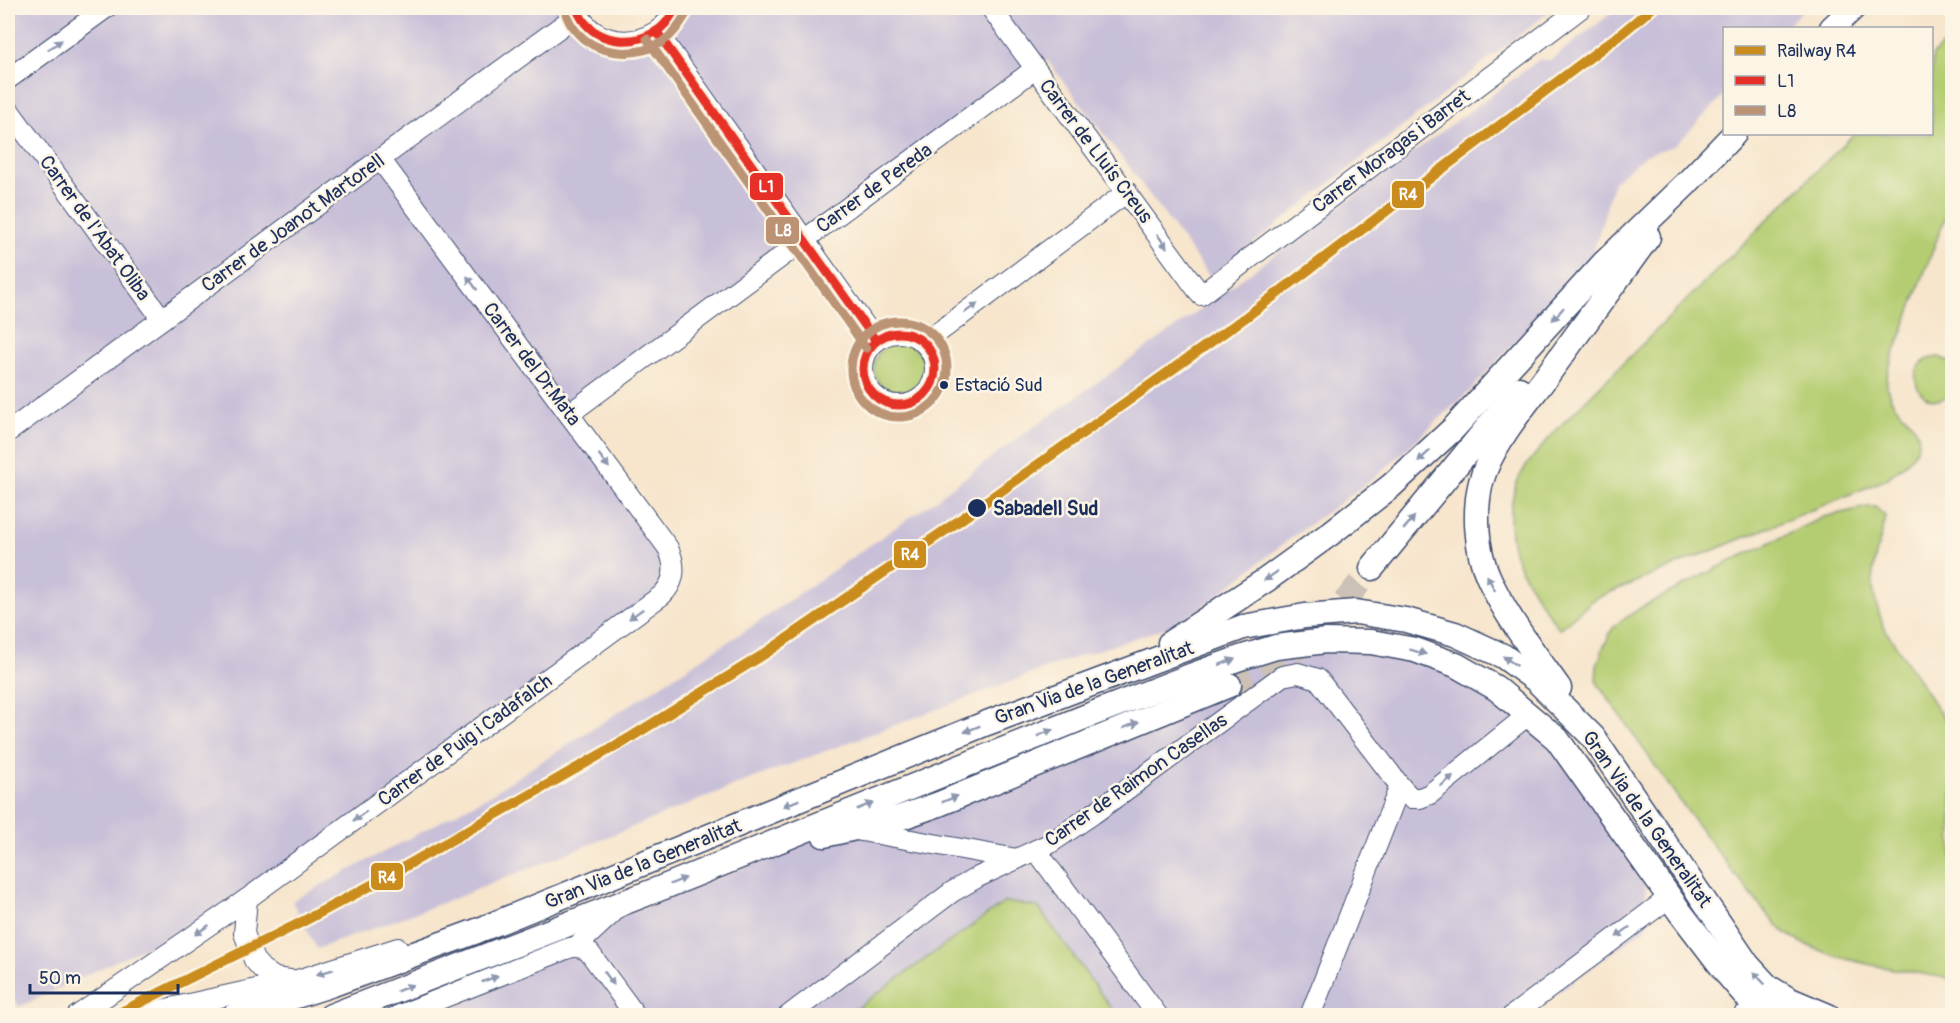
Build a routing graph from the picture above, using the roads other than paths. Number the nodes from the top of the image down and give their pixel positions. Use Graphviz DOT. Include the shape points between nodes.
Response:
graph roads {
  1 [pos="106,8"];
  2 [pos="676,8"];
  3 [pos="992,8"];
  4 [pos="1581,8"];
  5 [pos="1853,8"];
  6 [pos="577,11"];
  7 [pos="1833,27"];
  8 [pos="657,32"];
  9 [pos="1035,69"];
  10 [pos="8,80"];
  11 [pos="8,109"];
  12 [pos="1733,135"];
  13 [pos="380,159"];
  14 [pos="1687,183"];
  15 [pos="1127,192"];
  16 [pos="804,239"];
  17 [pos="1201,295"];
  18 [pos="162,319"];
  19 [pos="876,340"];
  20 [pos="924,343"];
  21 [pos="569,414"];
  22 [pos="8,432"];
  23 [pos="1371,568"];
  24 [pos="674,573"];
  25 [pos="1125,671"];
  26 [pos="1229,685"];
  27 [pos="1528,715"];
  28 [pos="1593,737"];
  29 [pos="1400,786"];
  30 [pos="850,829"];
  31 [pos="1036,850"];
  32 [pos="732,859"];
  33 [pos="1017,859"];
  34 [pos="561,897"];
  35 [pos="1670,897"];
  36 [pos="247,899"];
  37 [pos="624,903"];
  38 [pos="577,946"];
  39 [pos="293,981"];
  40 [pos="1759,1015"];
  41 [pos="77,1016"];
  42 [pos="135,1016"];
  43 [pos="234,1016"];
  44 [pos="331,1016"];
  45 [pos="397,1016"];
  46 [pos="636,1016"];
  47 [pos="788,1016"];
  48 [pos="1158,1016"];
  49 [pos="1310,1016"];
  50 [pos="1512,1016"];
  51 [pos="1797,1016"];
  52 [pos="1828,1016"];
  10 -- 1 [label="street, one-way"];
  2 -- 8 [label="street"];
  3 -- 9 [label="street, Carrer de Lluís Creus"];
  4 -- 17 [label="street, Carrer Moragas i Barret"];
  5 -- 7 [label="street"];
  6 -- 8 [label="street" via="602,37 627,42"];
  6 -- 13 [label="street, Carrer de Joanot Martorell"];
  8 -- 16 [label="street"];
  9 -- 15 [label="street, Carrer de Lluís Creus"];
  9 -- 16 [label="street, Carrer de Pereda"];
  11 -- 18 [label="street, Carrer de l'Abat Oliba"];
  12 -- 14 [label="street"];
  13 -- 18 [label="street, Carrer de Joanot Martorell"];
  21 -- 13 [label="street, Carrer del Dr.Mata, one-way"];
  23 -- 14 [label="street, one-way"];
  14 -- 25 [label="street, one-way" via="1603,264 1453,429 1391,486 1266,580"];
  28 -- 14 [label="street, one-way" via="1487,576 1477,519 1481,482 1495,450 1526,404"];
  15 -- 17 [label="street, Carrer de Lluís Creus, one-way"];
  20 -- 15 [label="street, one-way"];
  16 -- 19 [label="street"];
  16 -- 21 [label="street, Carrer de Pereda"];
  18 -- 22 [label="street, Carrer de Joanot Martorell"];
  19 -- 20 [label="street" via="900,332"];
  19 -- 20 [label="street" via="865,355 865,384 881,401 894,405 914,402 931,386 934,361"];
  21 -- 24 [label="street, Carrer del Dr.Mata, one-way" via="668,548 674,560"];
  24 -- 36 [label="street, Carrer de Puig i Cadafalch, one-way" via="670,587 662,595"];
  28 -- 25 [label="street, Gran Via de la Generalitat, one-way" via="1536,680 1503,656 1455,634 1406,620 1356,612 1243,627"];
  25 -- 34 [label="street, Gran Via de la Generalitat, one-way" via="976,727"];
  30 -- 26 [label="street, one-way" via="939,804"];
  29 -- 27 [label="street, one-way" via="1411,798 1430,794"];
  32 -- 27 [label="street, Gran Via de la Generalitat, one-way" via="1126,701 1276,647 1326,641 1371,642 1415,650 1455,665 1496,688"];
  27 -- 35 [label="street, Gran Via de la Generalitat" via="1557,739"];
  52 -- 28 [label="street, Gran Via de la Generalitat, one-way" via="1768,987 1747,964"];
  29 -- 31 [label="street, Carrer de Raimon Casellas" via="1318,679 1289,674"];
  29 -- 49 [label="street"];
  30 -- 32 [label="street"];
  30 -- 33 [label="street"];
  31 -- 33 [label="street, Carrer de Raimon Casellas"];
  31 -- 48 [label="street"];
  37 -- 32 [label="street, Gran Via de la Generalitat, one-way"];
  33 -- 47 [label="street, Carrer de Raimon Casellas" via="952,892"];
  34 -- 39 [label="street, one-way"];
  34 -- 43 [label="street, Gran Via de la Generalitat" via="333,984"];
  35 -- 40 [label="street, Gran Via de la Generalitat"];
  35 -- 50 [label="street, one-way"];
  36 -- 39 [label="street" via="244,933 254,960 275,978"];
  36 -- 41 [label="street, Carrer de Puig i Cadafalch, one-way"];
  37 -- 38 [label="street"];
  44 -- 37 [label="street, Gran Via de la Generalitat, one-way"];
  45 -- 38 [label="street, one-way"];
  38 -- 46 [label="street, one-way" via="589,952"];
  39 -- 42 [label="street"];
  40 -- 51 [label="street" via="1777,1010"];
}
